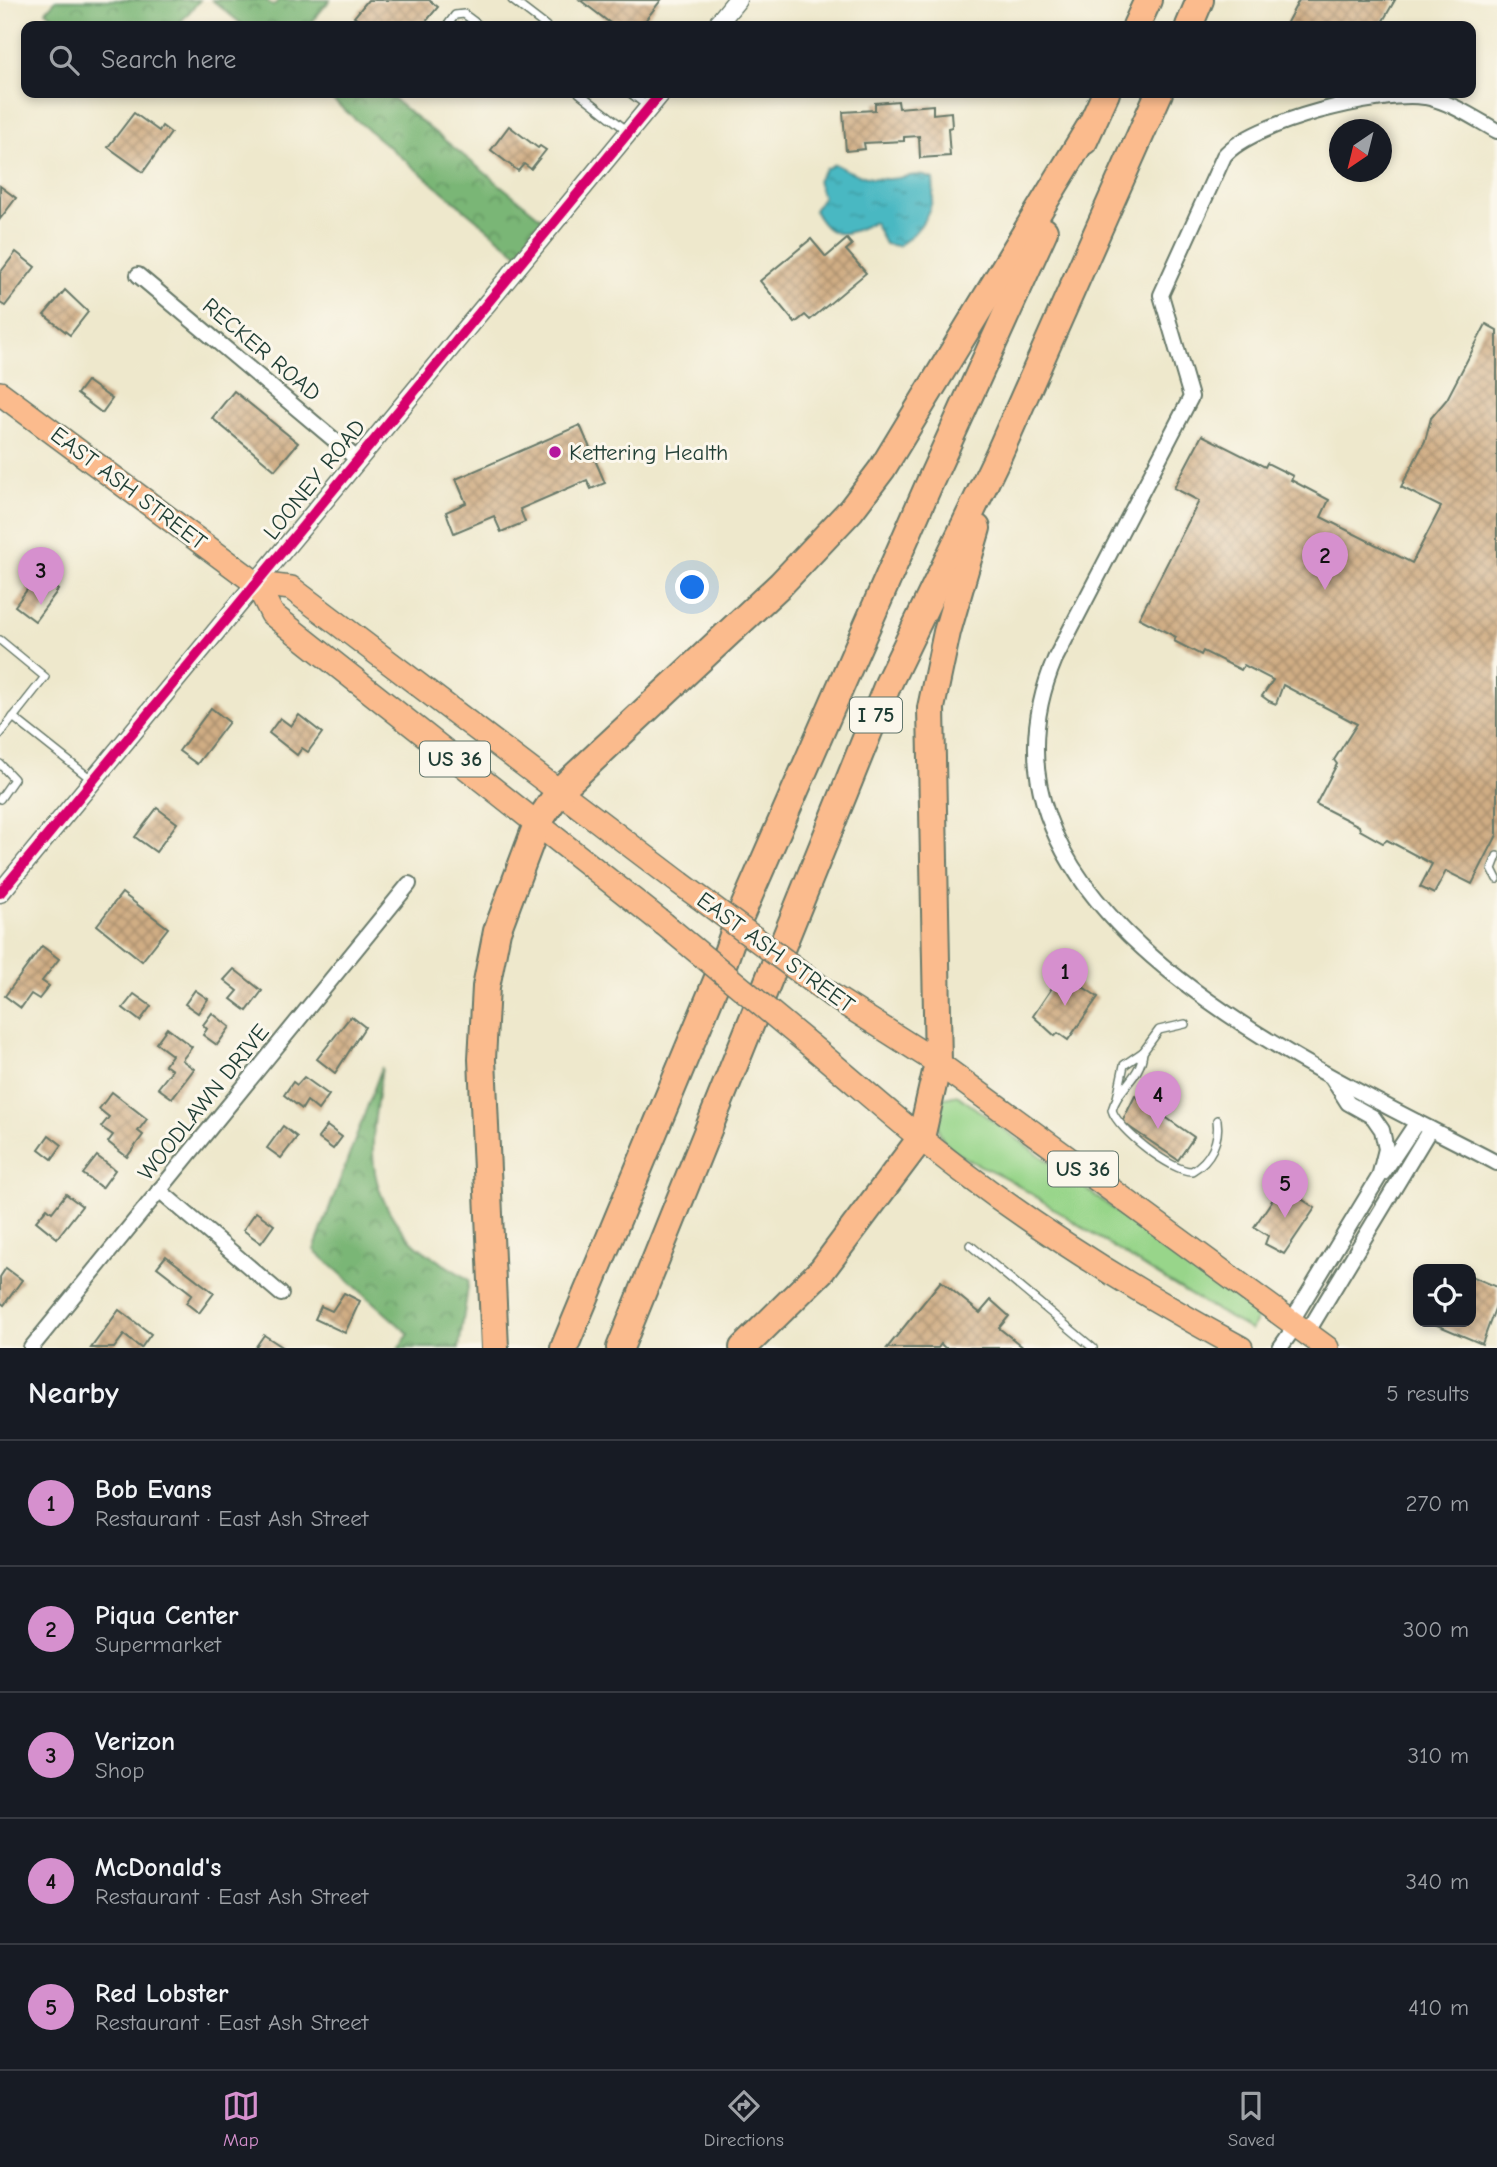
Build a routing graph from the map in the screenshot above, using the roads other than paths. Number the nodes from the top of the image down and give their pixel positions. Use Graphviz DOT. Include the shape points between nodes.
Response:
graph roads {
  1 [pos="512,0"];
  2 [pos="737,0"];
  3 [pos="1148,0"];
  4 [pos="1200,0"];
  5 [pos="451,21"];
  6 [pos="473,21"];
  7 [pos="539,21"];
  8 [pos="720,21"];
  9 [pos="1138,21"];
  10 [pos="1191,21"];
  11 [pos="585,98"];
  12 [pos="636,98"];
  13 [pos="658,98"];
  14 [pos="1104,98"];
  15 [pos="1157,98"];
  16 [pos="649,108"];
  17 [pos="1091,125"];
  18 [pos="1497,131"];
  19 [pos="629,132"];
  20 [pos="138,275"];
  21 [pos="0,393"];
  22 [pos="998,456"];
  23 [pos="357,459"];
  24 [pos="257,584"];
  25 [pos="0,640"];
  26 [pos="13,717"];
  27 [pos="0,734"];
  28 [pos="0,764"];
  29 [pos="92,779"];
  30 [pos="560,790"];
  31 [pos="0,799"];
  32 [pos="537,824"];
  33 [pos="1497,856"];
  34 [pos="1497,879"];
  35 [pos="409,884"];
  36 [pos="0,893"];
  37 [pos="1185,1024"];
  38 [pos="1143,1052"];
  39 [pos="938,1063"];
  40 [pos="1331,1077"];
  41 [pos="1116,1098"];
  42 [pos="1217,1120"];
  43 [pos="1424,1125"];
  44 [pos="921,1138"];
  45 [pos="1497,1163"];
  46 [pos="1379,1177"];
  47 [pos="159,1190"];
  48 [pos="970,1245"];
  49 [pos="281,1294"];
  50 [pos="1298,1327"];
  51 [pos="31,1348"];
  52 [pos="495,1348"];
  53 [pos="564,1348"];
  54 [pos="620,1348"];
  55 [pos="743,1348"];
  56 [pos="1093,1348"];
  57 [pos="1241,1348"];
  58 [pos="1280,1348"];
  59 [pos="1327,1348"];
  1 -- 7 [label="lane"];
  2 -- 8 [label="street"];
  3 -- 9 [label="highway"];
  4 -- 10 [label="highway"];
  5 -- 6 [label="lane" via="464,14"];
  11 -- 19 [label="lane"];
  12 -- 16 [label="lane"];
  13 -- 16 [label="street, LOONEY ROAD"];
  14 -- 17 [label="highway, I 75"];
  15 -- 22 [label="highway, I 75"];
  16 -- 19 [label="street, LOONEY ROAD"];
  17 -- 30 [label="highway" via="882,469 851,510 780,584"];
  17 -- 53 [label="highway, I 75" via="744,908"];
  18 -- 40 [label="street" via="1434,99 1389,98 1279,122 1241,140 1224,156 1161,295 1191,397 1060,649 1038,712 1036,752 1043,806 1061,849 1086,885 1174,975 1260,1036"];
  19 -- 23 [label="street, LOONEY ROAD"];
  20 -- 23 [label="street, RECKER ROAD"];
  21 -- 24 [label="main road, EAST ASH STREET / US 36"];
  22 -- 39 [label="highway" via="947,632 931,708"];
  22 -- 54 [label="highway, I 75" via="888,684"];
  23 -- 24 [label="street, LOONEY ROAD"];
  24 -- 29 [label="street, LOONEY ROAD"];
  24 -- 30 [label="main road, EAST ASH STREET / US 36" via="291,588"];
  24 -- 32 [label="main road, EAST ASH STREET / US 36" via="272,614"];
  25 -- 26 [label="lane" via="45,677"];
  26 -- 27 [label="lane"];
  26 -- 29 [label="lane"];
  28 -- 31 [label="lane" via="14,779"];
  29 -- 36 [label="street, LOONEY ROAD"];
  30 -- 32 [label="highway"];
  30 -- 39 [label="main road, EAST ASH STREET / US 36, bridge" via="834,997"];
  32 -- 44 [label="main road, EAST ASH STREET / US 36, bridge"];
  32 -- 52 [label="highway" via="497,931 486,987 482,1059"];
  33 -- 34 [label="lane" via="1492,869"];
  35 -- 47 [label="street, WOODLAWN DRIVE"];
  37 -- 38 [label="lane" via="1159,1030"];
  38 -- 41 [label="lane" via="1140,1070"];
  38 -- 41 [label="lane" via="1124,1065"];
  39 -- 44 [label="highway"];
  39 -- 50 [label="main road, EAST ASH STREET / US 36"];
  40 -- 43 [label="street"];
  40 -- 46 [label="street" via="1348,1103 1373,1117 1382,1130 1386,1149"];
  41 -- 42 [label="lane" via="1112,1110 1117,1122 1184,1171 1199,1166 1215,1144"];
  43 -- 45 [label="street"];
  43 -- 46 [label="street"];
  43 -- 50 [label="street"];
  44 -- 55 [label="highway" via="822,1270"];
  44 -- 57 [label="main road, EAST ASH STREET / US 36" via="1033,1223 1139,1292"];
  46 -- 50 [label="street"];
  47 -- 49 [label="street"];
  47 -- 51 [label="street, WOODLAWN DRIVE"];
  48 -- 56 [label="lane"];
  50 -- 58 [label="street"];
  50 -- 59 [label="main road, EAST ASH STREET / US 36"];
}
